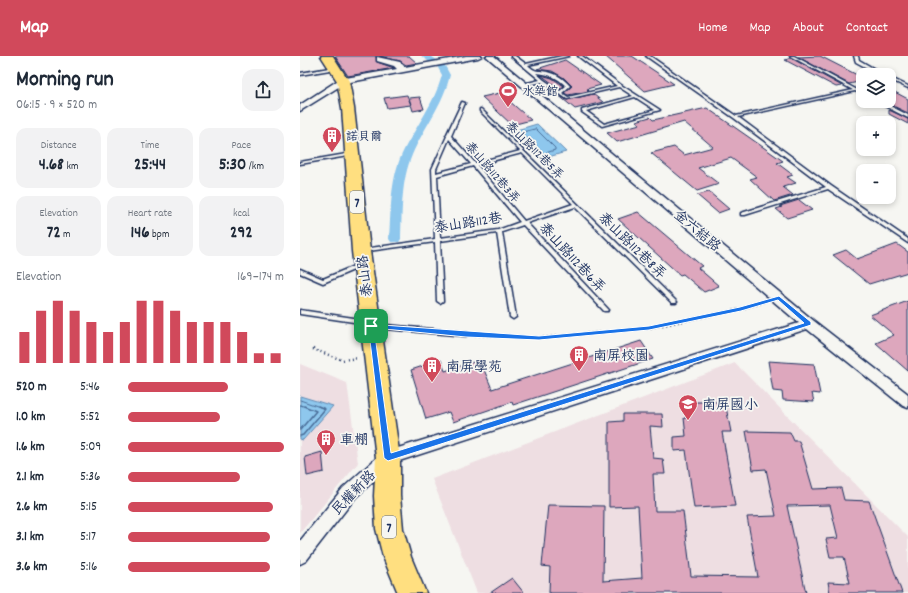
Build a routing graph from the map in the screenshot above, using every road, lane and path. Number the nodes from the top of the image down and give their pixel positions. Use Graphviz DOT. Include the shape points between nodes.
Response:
graph roads {
  1 [pos="327,56"];
  2 [pos="478,56"];
  3 [pos="490,56"];
  4 [pos="513,56"];
  5 [pos="567,56"];
  6 [pos="580,56"];
  7 [pos="648,56"];
  8 [pos="792,56"];
  9 [pos="856,56"];
  10 [pos="384,57"];
  11 [pos="525,65"];
  12 [pos="335,68"];
  13 [pos="871,68"];
  14 [pos="403,70"];
  15 [pos="534,72"];
  16 [pos="300,74"];
  17 [pos="543,80"];
  18 [pos="343,81"];
  19 [pos="896,81"];
  20 [pos="524,85"];
  21 [pos="620,86"];
  22 [pos="908,87"];
  23 [pos="856,89"];
  24 [pos="856,90"];
  25 [pos="560,93"];
  26 [pos="636,96"];
  27 [pos="300,100"];
  28 [pos="311,103"];
  29 [pos="463,103"];
  30 [pos="891,108"];
  31 [pos="300,109"];
  32 [pos="481,110"];
  33 [pos="735,117"];
  34 [pos="908,117"];
  35 [pos="448,135"];
  36 [pos="523,152"];
  37 [pos="352,154"];
  38 [pos="300,163"];
  39 [pos="474,165"];
  40 [pos="434,175"];
  41 [pos="829,187"];
  42 [pos="575,205"];
  43 [pos="743,214"];
  44 [pos="523,222"];
  45 [pos="499,231"];
  46 [pos="436,239"];
  47 [pos="908,241"];
  48 [pos="362,258"];
  49 [pos="300,271"];
  50 [pos="779,298"];
  51 [pos="440,301"];
  52 [pos="674,302"];
  53 [pos="606,310"];
  54 [pos="300,312"];
  55 [pos="513,317"];
  56 [pos="370,324"];
  57 [pos="808,324"];
  58 [pos="466,334"];
  59 [pos="313,349"];
  60 [pos="375,356"];
  61 [pos="908,402"];
  62 [pos="388,458"];
  63 [pos="300,555"];
  64 [pos="412,593"];
  1 -- 12 [label="main road, 泰山路 / 7"];
  2 -- 14 [label="street"];
  3 -- 20 [label="street, 金六結路"];
  4 -- 11 [label="lane"];
  5 -- 11 [label="lane"];
  6 -- 21 [label="lane"];
  7 -- 33 [label="lane"];
  8 -- 23 [label="lane"];
  9 -- 13 [label="lane" via="857,60"];
  10 -- 14 [label="street"];
  11 -- 15 [label="lane"];
  12 -- 16 [label="lane"];
  12 -- 18 [label="main road, 泰山路 / 7"];
  14 -- 18 [label="street"];
  15 -- 17 [label="lane"];
  15 -- 25 [label="lane" via="548,72 559,76 568,86"];
  17 -- 20 [label="lane"];
  17 -- 25 [label="lane"];
  18 -- 28 [label="street"];
  18 -- 37 [label="main road, 泰山路 / 7"];
  19 -- 22 [label="lane"];
  20 -- 50 [label="street, 金六結路"];
  21 -- 25 [label="lane" via="567,98"];
  21 -- 26 [label="lane"];
  24 -- 33 [label="lane"];
  26 -- 26 [label="lane" via="658,110 604,125 583,111"];
  27 -- 28 [label="street"];
  28 -- 31 [label="street"];
  29 -- 35 [label="lane"];
  30 -- 34 [label="lane"];
  32 -- 36 [label="lane, 泰山路112巷5弄"];
  33 -- 41 [label="lane"];
  35 -- 39 [label="lane, 泰山路112巷3弄"];
  35 -- 40 [label="lane"];
  36 -- 39 [label="lane"];
  36 -- 42 [label="lane, 泰山路112巷5弄"];
  37 -- 38 [label="lane"];
  37 -- 48 [label="main road, 泰山路 / 7"];
  39 -- 40 [label="lane"];
  39 -- 44 [label="lane, 泰山路112巷3弄"];
  40 -- 46 [label="lane"];
  41 -- 43 [label="lane"];
  41 -- 47 [label="lane"];
  42 -- 44 [label="lane, 泰山路112巷"];
  42 -- 52 [label="lane, 泰山路112巷8弄"];
  44 -- 45 [label="lane, 泰山路112巷"];
  44 -- 53 [label="lane, 泰山路112巷6弄"];
  45 -- 46 [label="lane, 泰山路112巷"];
  45 -- 55 [label="lane"];
  46 -- 48 [label="lane, 泰山路112巷"];
  46 -- 51 [label="lane"];
  48 -- 49 [label="lane, 泰山路112巷" via="323,281"];
  48 -- 56 [label="main road, 泰山路 / 7"];
  50 -- 57 [label="street, 金六結路"];
  50 -- 58 [label="path" via="741,309 649,328 539,338"];
  54 -- 56 [label="lane"];
  56 -- 58 [label="lane"];
  56 -- 60 [label="main road, 泰山路 / 7"];
  57 -- 61 [label="street, 金六結路"];
  57 -- 62 [label="street, 民權新路"];
  59 -- 60 [label="path" via="342,360"];
  60 -- 62 [label="main road, 泰山路 / 7"];
  62 -- 63 [label="street, 民權新路" via="349,493"];
  62 -- 64 [label="main road, 泰山路 / 7" via="388,521 397,555"];
}
